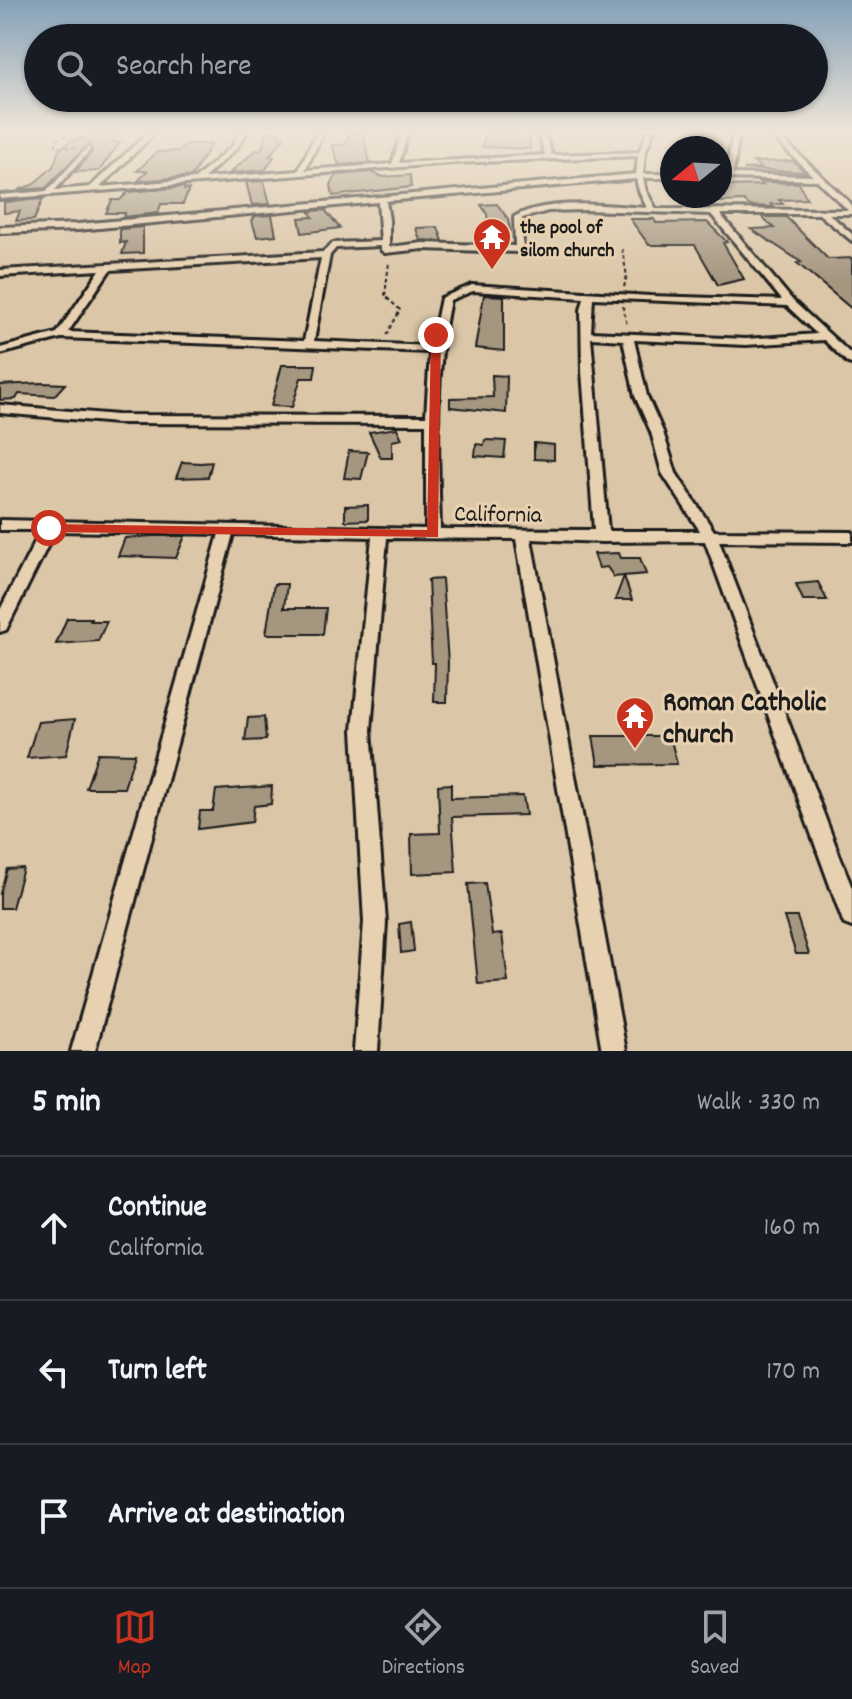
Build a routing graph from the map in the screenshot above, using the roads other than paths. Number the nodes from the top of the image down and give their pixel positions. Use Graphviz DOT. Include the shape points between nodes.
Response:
graph roads {
  1 [pos="60,181"];
  2 [pos="101,181"];
  3 [pos="198,181"];
  4 [pos="226,181"];
  5 [pos="581,181"];
  6 [pos="641,181"];
  7 [pos="823,181"];
  8 [pos="195,184"];
  9 [pos="91,191"];
  10 [pos="48,194"];
  11 [pos="0,197"];
  12 [pos="381,198"];
  13 [pos="852,210"];
  14 [pos="653,211"];
  15 [pos="715,213"];
  16 [pos="822,213"];
  17 [pos="4,230"];
  18 [pos="0,238"];
  19 [pos="852,238"];
  20 [pos="385,247"];
  21 [pos="326,255"];
  22 [pos="107,267"];
  23 [pos="0,273"];
  24 [pos="589,295"];
  25 [pos="790,303"];
  26 [pos="61,335"];
  27 [pos="586,335"];
  28 [pos="825,337"];
  29 [pos="628,338"];
  30 [pos="309,342"];
  31 [pos="435,349"];
  32 [pos="0,351"];
  33 [pos="852,361"];
  34 [pos="0,409"];
  35 [pos="432,420"];
  36 [pos="0,525"];
  37 [pos="49,528"];
  38 [pos="227,531"];
  39 [pos="380,533"];
  40 [pos="433,534"];
  41 [pos="523,536"];
  42 [pos="710,536"];
  43 [pos="602,537"];
  44 [pos="852,537"];
  45 [pos="0,626"];
  46 [pos="852,916"];
  47 [pos="83,1051"];
  48 [pos="366,1051"];
  49 [pos="614,1051"];
  1 -- 10 [label="street"];
  2 -- 9 [label="street"];
  3 -- 8 [label="street"];
  4 -- 8 [label="street"];
  5 -- 12 [label="street"];
  6 -- 14 [label="street"];
  7 -- 13 [label="street"];
  8 -- 9 [label="street"];
  9 -- 10 [label="street"];
  10 -- 11 [label="street"];
  12 -- 17 [label="street"];
  12 -- 20 [label="street"];
  13 -- 16 [label="street"];
  14 -- 15 [label="street"];
  14 -- 20 [label="street" via="531,211 518,217 519,249"];
  15 -- 16 [label="street"];
  15 -- 25 [label="street"];
  16 -- 19 [label="street"];
  17 -- 18 [label="street"];
  20 -- 21 [label="street" via="333,246"];
  21 -- 22 [label="street"];
  21 -- 30 [label="street"];
  22 -- 23 [label="street"];
  22 -- 26 [label="street"];
  24 -- 25 [label="street"];
  24 -- 27 [label="street"];
  24 -- 31 [label="street" via="472,288 446,298"];
  25 -- 28 [label="street"];
  26 -- 30 [label="street"];
  26 -- 32 [label="street"];
  27 -- 29 [label="street"];
  27 -- 43 [label="street"];
  28 -- 29 [label="street" via="746,342"];
  28 -- 33 [label="street"];
  29 -- 42 [label="street" via="641,396 669,473"];
  30 -- 31 [label="street"];
  31 -- 35 [label="street"];
  34 -- 35 [label="street" via="117,419"];
  35 -- 40 [label="street"];
  36 -- 37 [label="street, California"];
  37 -- 38 [label="street, California"];
  37 -- 45 [label="street"];
  38 -- 39 [label="street, California"];
  38 -- 47 [label="street"];
  39 -- 40 [label="street, California"];
  39 -- 48 [label="street" via="362,730 375,922"];
  40 -- 41 [label="street, California"];
  41 -- 43 [label="street, California"];
  41 -- 49 [label="street"];
  42 -- 43 [label="street, California"];
  42 -- 44 [label="street, California"];
  42 -- 46 [label="street"];
}
